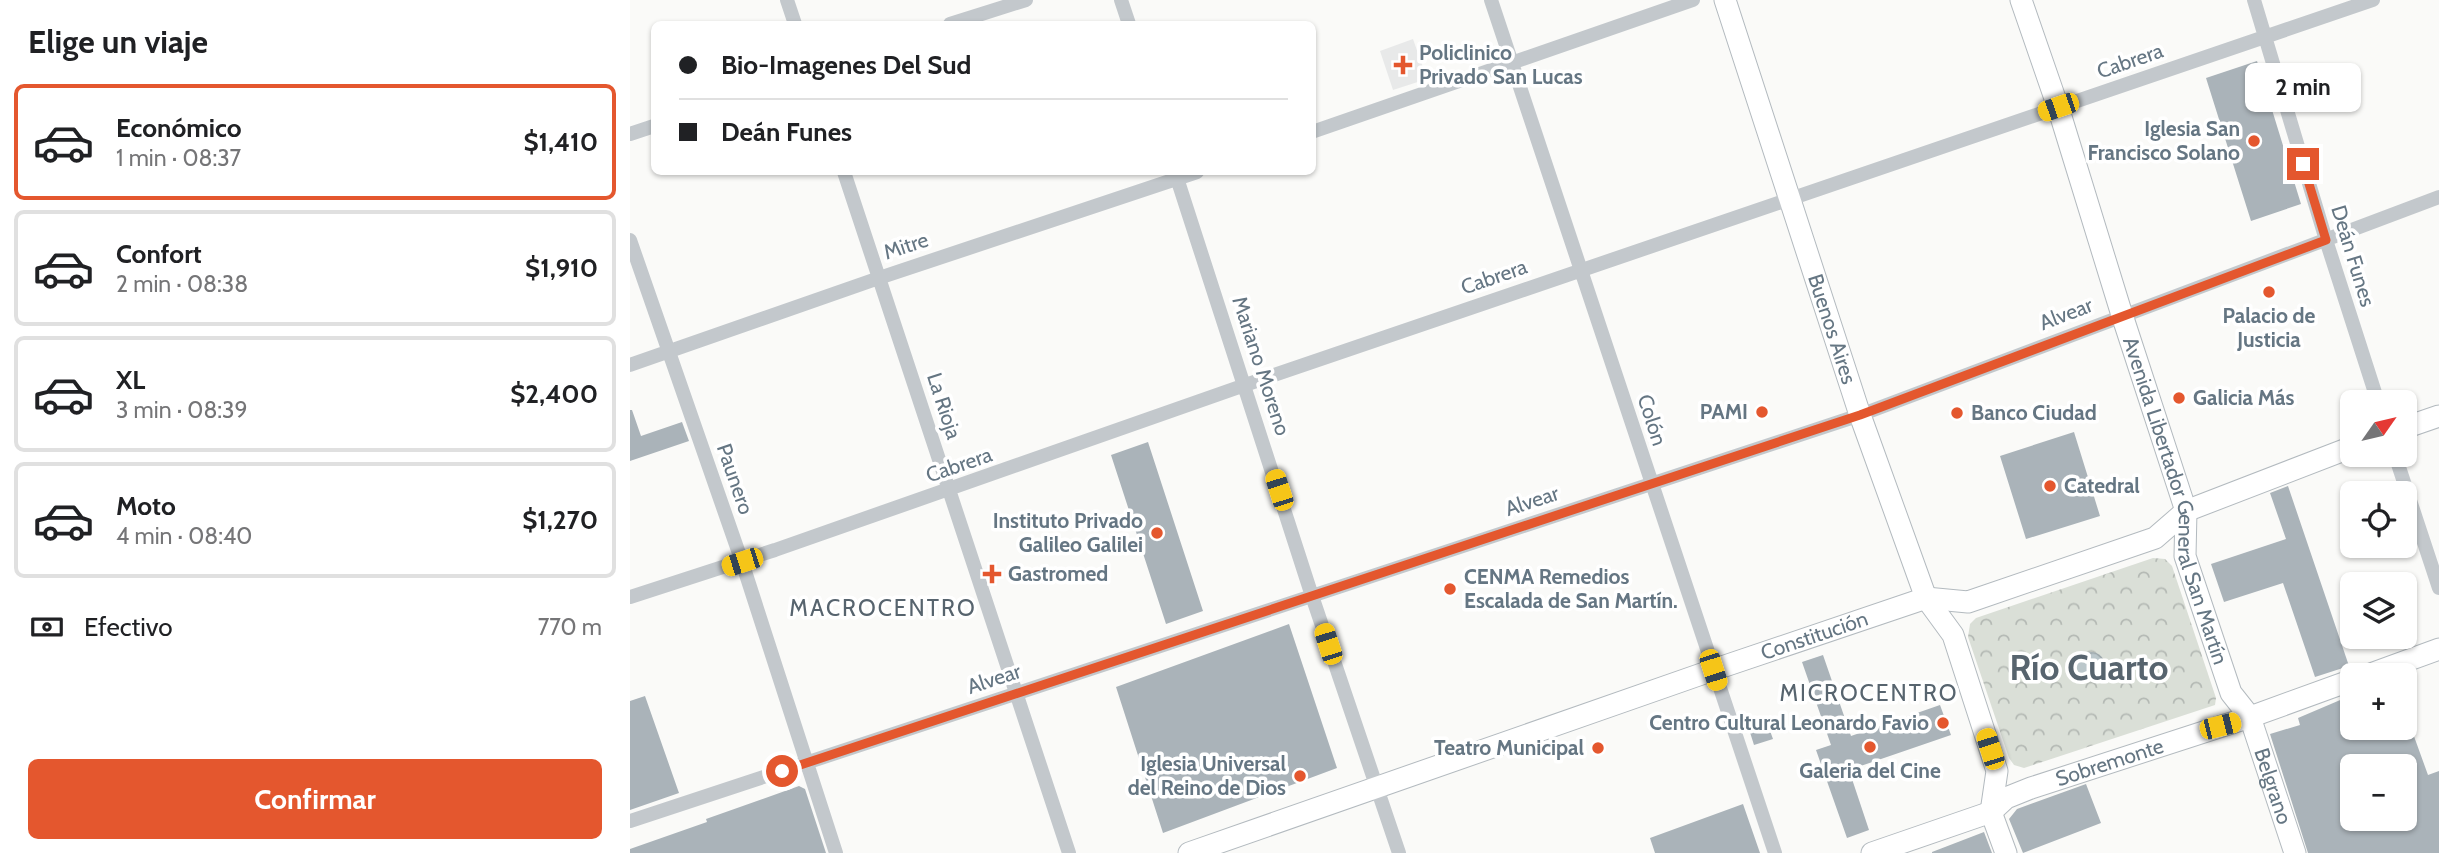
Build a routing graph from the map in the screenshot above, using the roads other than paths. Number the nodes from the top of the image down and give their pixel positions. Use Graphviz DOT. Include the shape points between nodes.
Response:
graph roads {
  1 [pos="787,0"];
  2 [pos="1026,0"];
  3 [pos="1121,0"];
  4 [pos="1491,0"];
  5 [pos="1693,0"];
  6 [pos="1725,0"];
  7 [pos="2021,0"];
  8 [pos="2254,0"];
  9 [pos="2373,0"];
  10 [pos="794,21"];
  11 [pos="960,21"];
  12 [pos="1128,21"];
  13 [pos="2265,37"];
  14 [pos="1512,64"];
  15 [pos="2058,107"];
  16 [pos="651,126"];
  17 [pos="1316,131"];
  18 [pos="630,134"];
  19 [pos="845,175"];
  20 [pos="1177,175"];
  21 [pos="2439,197"];
  22 [pos="1789,198"];
  23 [pos="630,240"];
  24 [pos="2326,240"];
  25 [pos="1581,270"];
  26 [pos="879,278"];
  27 [pos="2122,315"];
  28 [pos="669,351"];
  29 [pos="630,365"];
  30 [pos="1245,385"];
  31 [pos="2374,390"];
  32 [pos="1860,415"];
  33 [pos="2439,416"];
  34 [pos="2417,424"];
  35 [pos="2340,452"];
  36 [pos="2399,467"];
  37 [pos="1651,484"];
  38 [pos="950,491"];
  39 [pos="2186,511"];
  40 [pos="742,562"];
  41 [pos="2439,588"];
  42 [pos="1312,596"];
  43 [pos="630,597"];
  44 [pos="1926,598"];
  45 [pos="2439,649"];
  46 [pos="2401,663"];
  47 [pos="1713,670"];
  48 [pos="2340,684"];
  49 [pos="1017,694"];
  50 [pos="2250,717"];
  51 [pos="807,763"];
  52 [pos="1377,789"];
  53 [pos="1991,812"];
  54 [pos="630,821"];
  55 [pos="836,853"];
  56 [pos="1069,853"];
  57 [pos="1189,853"];
  58 [pos="1399,853"];
  59 [pos="1775,853"];
  60 [pos="1872,853"];
  61 [pos="2006,853"];
  62 [pos="2295,853"];
  1 -- 10 [label="street"];
  2 -- 11 [label="street"];
  3 -- 12 [label="street"];
  4 -- 14 [label="street, Colón"];
  5 -- 14 [label="street"];
  6 -- 22 [label="main road, Buenos Aires"];
  7 -- 15 [label="main road, Avenida Libertador General San Martín"];
  8 -- 13 [label="street, Deán Funes"];
  9 -- 13 [label="street, Cabrera"];
  13 -- 15 [label="street, Cabrera"];
  13 -- 24 [label="street, Deán Funes"];
  14 -- 17 [label="street"];
  14 -- 25 [label="street, Colón"];
  15 -- 22 [label="street, Cabrera"];
  15 -- 27 [label="main road, Avenida Libertador General San Martín"];
  16 -- 18 [label="street"];
  19 -- 26 [label="street, La Rioja"];
  20 -- 26 [label="street, Mitre"];
  20 -- 30 [label="street, Mariano Moreno"];
  21 -- 24 [label="street, Alvear"];
  22 -- 25 [label="street, Cabrera"];
  22 -- 32 [label="main road, Buenos Aires"];
  23 -- 28 [label="street, Paunero"];
  24 -- 27 [label="street, Alvear"];
  24 -- 31 [label="street, Deán Funes"];
  25 -- 30 [label="street, Cabrera"];
  25 -- 37 [label="street, Colón"];
  26 -- 28 [label="street, Mitre"];
  26 -- 38 [label="street, La Rioja"];
  27 -- 32 [label="street, Alvear"];
  27 -- 39 [label="main road, Avenida Libertador General San Martín"];
  28 -- 29 [label="street, Mitre"];
  28 -- 40 [label="street, Paunero"];
  30 -- 38 [label="street, Cabrera"];
  30 -- 42 [label="street, Mariano Moreno"];
  32 -- 37 [label="street, Alvear"];
  32 -- 44 [label="main road, Buenos Aires"];
  33 -- 34 [label="main road"];
  35 -- 39 [label="main road, Constitución"];
  36 -- 41 [label="street"];
  37 -- 42 [label="street, Alvear"];
  37 -- 47 [label="street, Colón"];
  38 -- 40 [label="street, Cabrera"];
  38 -- 49 [label="street, La Rioja"];
  39 -- 44 [label="main road, Constitución" via="2155,538 1968,602"];
  39 -- 50 [label="main road, Avenida Libertador General San Martín" via="2186,556 2231,692"];
  40 -- 43 [label="street, Cabrera"];
  40 -- 51 [label="street, Paunero"];
  42 -- 49 [label="street, Alvear"];
  42 -- 52 [label="street, Mariano Moreno"];
  44 -- 47 [label="main road, Constitución"];
  44 -- 53 [label="main road, Buenos Aires" via="1953,635 1997,771"];
  45 -- 46 [label="main road"];
  47 -- 52 [label="main road, Constitución"];
  47 -- 59 [label="street, Colón"];
  48 -- 50 [label="main road, Sobremonte"];
  49 -- 51 [label="street, Alvear"];
  49 -- 56 [label="street, La Rioja"];
  50 -- 53 [label="main road, Sobremonte" via="2031,788"];
  50 -- 62 [label="main road, Belgrano"];
  51 -- 54 [label="street, Alvear"];
  51 -- 55 [label="street, Paunero"];
  52 -- 57 [label="main road, Constitución"];
  52 -- 58 [label="street, Mariano Moreno"];
  53 -- 60 [label="main road, Sobremonte"];
  53 -- 61 [label="main road"];
}
